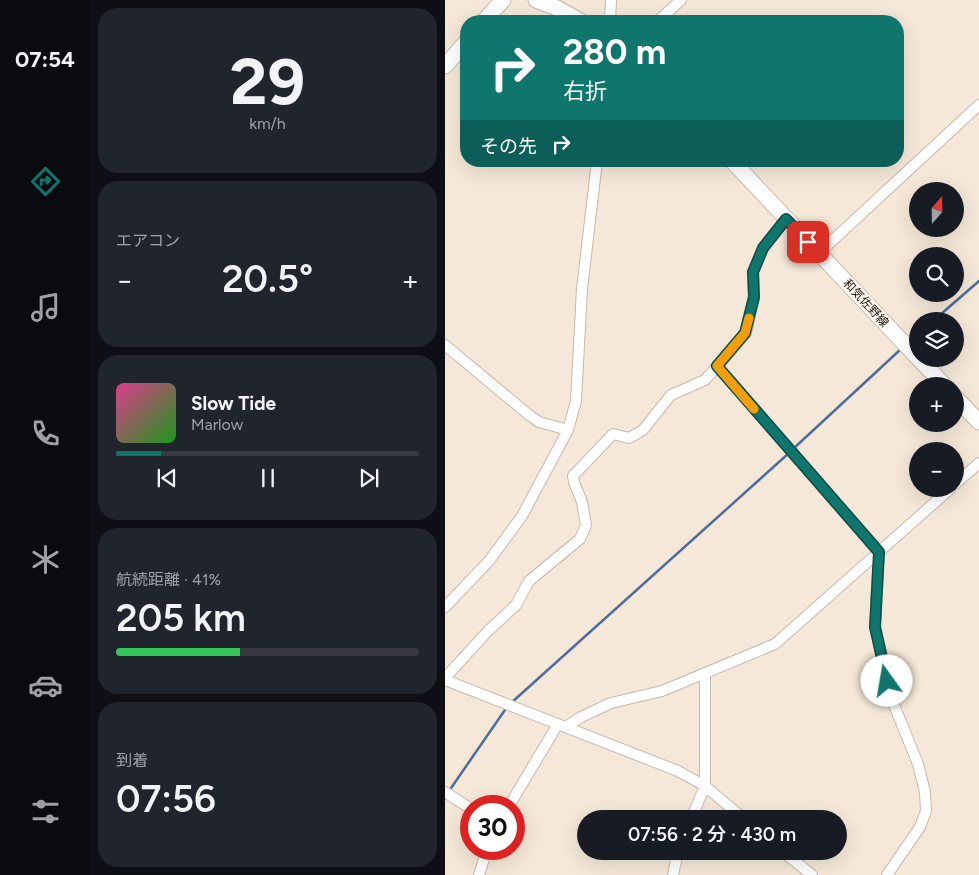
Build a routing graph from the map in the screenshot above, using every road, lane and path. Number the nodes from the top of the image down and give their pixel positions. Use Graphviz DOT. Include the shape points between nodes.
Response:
graph roads {
  1 [pos="503,0"];
  2 [pos="537,0"];
  3 [pos="611,0"];
  4 [pos="681,0"];
  5 [pos="489,15"];
  6 [pos="568,15"];
  7 [pos="610,15"];
  8 [pos="665,15"];
  9 [pos="460,49"];
  10 [pos="445,66"];
  11 [pos="979,104"];
  12 [pos="596,167"];
  13 [pos="738,167"];
  14 [pos="786,219"];
  15 [pos="819,253"];
  16 [pos="445,345"];
  17 [pos="909,348"];
  18 [pos="717,366"];
  19 [pos="927,367"];
  20 [pos="936,377"];
  21 [pos="964,406"];
  22 [pos="979,422"];
  23 [pos="568,430"];
  24 [pos="979,463"];
  25 [pos="964,476"];
  26 [pos="941,497"];
  27 [pos="879,552"];
  28 [pos="445,606"];
  29 [pos="705,674"];
  30 [pos="445,679"];
  31 [pos="562,725"];
  32 [pos="705,786"];
  33 [pos="445,792"];
  34 [pos="516,795"];
  35 [pos="460,802"];
  36 [pos="695,810"];
  37 [pos="733,810"];
  38 [pos="484,860"];
  39 [pos="676,860"];
  40 [pos="793,860"];
  41 [pos="479,875"];
  42 [pos="673,875"];
  43 [pos="812,875"];
  44 [pos="887,875"];
  1 -- 5 [label="main road"];
  2 -- 6 [label="main road"];
  3 -- 7 [label="street"];
  4 -- 8 [label="street"];
  9 -- 10 [label="main road"];
  11 -- 15 [label="street"];
  12 -- 23 [label="street" via="582,290 576,400"];
  13 -- 14 [label="main road, 和気佐野線"];
  14 -- 15 [label="main road, 和気佐野線"];
  14 -- 18 [label="street" via="763,248 756,266 754,297 745,333"];
  15 -- 17 [label="main road, 和気佐野線"];
  16 -- 23 [label="street" via="539,422"];
  18 -- 27 [label="street"];
  18 -- 30 [label="street" via="699,384 671,395 637,434 629,438 613,434 573,476 582,502 585,525 580,539 529,581 516,605"];
  19 -- 20 [label="main road, 和気佐野線"];
  21 -- 22 [label="main road"];
  23 -- 28 [label="street" via="522,516 489,561"];
  24 -- 25 [label="street"];
  26 -- 27 [label="street"];
  27 -- 29 [label="street" via="775,644"];
  27 -- 44 [label="street" via="875,627 894,705 918,764 926,811 920,827"];
  29 -- 31 [label="street" via="662,691 611,703"];
  29 -- 32 [label="street"];
  30 -- 31 [label="street"];
  31 -- 32 [label="street" via="678,771"];
  31 -- 34 [label="street"];
  32 -- 36 [label="street"];
  32 -- 37 [label="street"];
  33 -- 35 [label="street"];
  38 -- 41 [label="street"];
  39 -- 42 [label="street"];
  40 -- 43 [label="street"];
}
